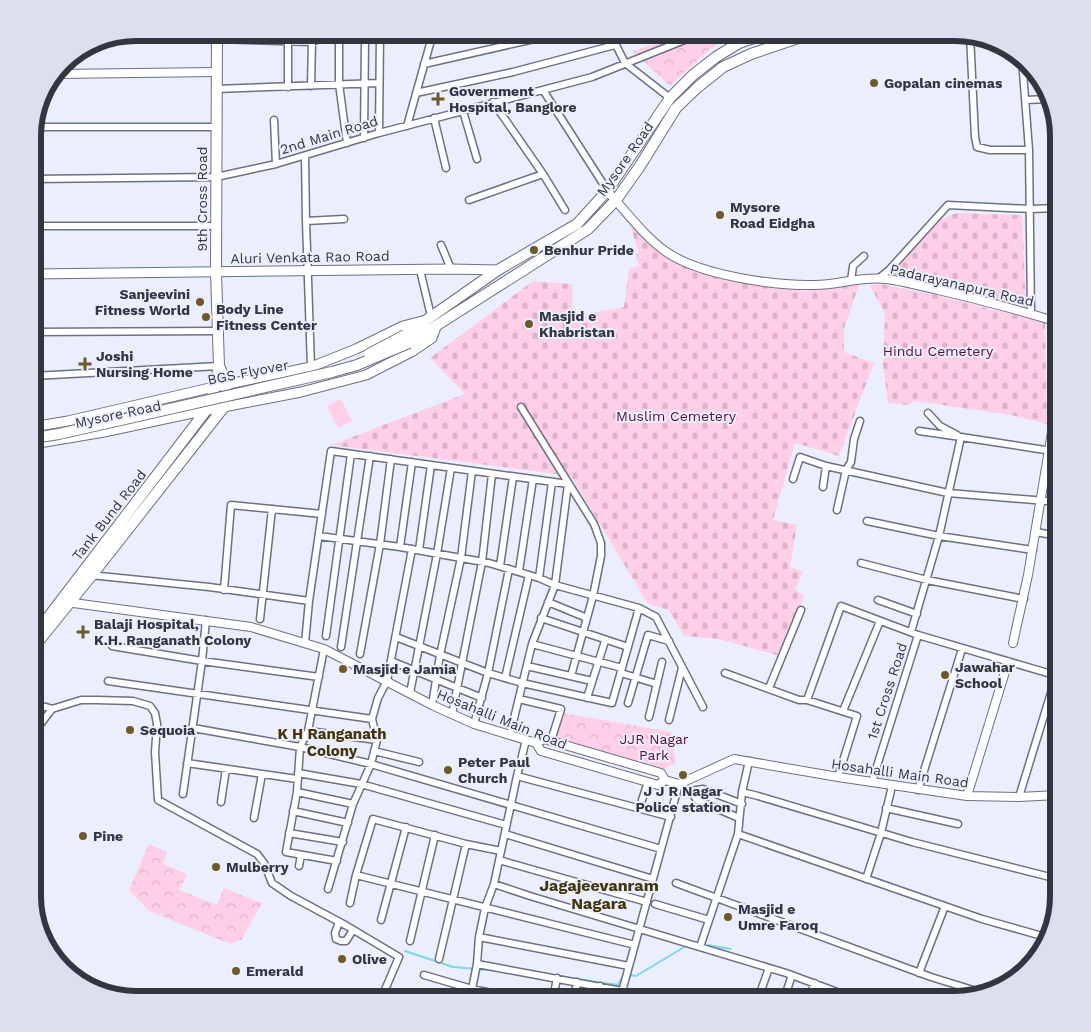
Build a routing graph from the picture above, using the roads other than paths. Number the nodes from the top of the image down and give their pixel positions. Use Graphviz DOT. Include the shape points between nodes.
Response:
graph roads {
  1 [pos="217,41"];
  2 [pos="291,41"];
  3 [pos="317,41"];
  4 [pos="338,41"];
  5 [pos="365,41"];
  6 [pos="380,41"];
  7 [pos="430,41"];
  8 [pos="526,41"];
  9 [pos="613,41"];
  10 [pos="617,41"];
  11 [pos="681,41"];
  12 [pos="745,41"];
  13 [pos="788,41"];
  14 [pos="970,43"];
  15 [pos="615,45"];
  16 [pos="625,63"];
  17 [pos="424,64"];
  18 [pos="1023,70"];
  19 [pos="216,72"];
  20 [pos="65,74"];
  21 [pos="364,83"];
  22 [pos="379,83"];
  23 [pos="339,84"];
  24 [pos="311,86"];
  25 [pos="288,87"];
  26 [pos="216,89"];
  27 [pos="543,90"];
  28 [pos="416,93"];
  29 [pos="670,98"];
  30 [pos="1043,99"];
  31 [pos="1025,100"];
  32 [pos="493,102"];
  33 [pos="463,111"];
  34 [pos="434,118"];
  35 [pos="274,120"];
  36 [pos="407,126"];
  37 [pos="42,127"];
  38 [pos="216,127"];
  39 [pos="379,133"];
  40 [pos="364,138"];
  41 [pos="347,143"];
  42 [pos="1029,150"];
  43 [pos="306,157"];
  44 [pos="477,159"];
  45 [pos="276,164"];
  46 [pos="446,168"];
  47 [pos="543,174"];
  48 [pos="216,177"];
  49 [pos="41,179"];
  50 [pos="605,187"];
  51 [pos="469,200"];
  52 [pos="616,200"];
  53 [pos="1050,208"];
  54 [pos="1030,209"];
  55 [pos="566,210"];
  56 [pos="306,220"];
  57 [pos="344,220"];
  58 [pos="41,226"];
  59 [pos="216,226"];
  60 [pos="441,245"];
  61 [pos="864,256"];
  62 [pos="451,269"];
  63 [pos="420,270"];
  64 [pos="498,270"];
  65 [pos="307,271"];
  66 [pos="216,272"];
  67 [pos="41,274"];
  68 [pos="879,278"];
  69 [pos="851,281"];
  70 [pos="1031,314"];
  71 [pos="428,318"];
  72 [pos="1050,320"];
  73 [pos="436,327"];
  74 [pos="217,331"];
  75 [pos="41,332"];
  76 [pos="407,339"];
  77 [pos="219,366"];
  78 [pos="311,367"];
  79 [pos="41,376"];
  80 [pos="227,384"];
  81 [pos="214,387"];
  82 [pos="224,407"];
  83 [pos="521,407"];
  84 [pos="208,410"];
  85 [pos="191,413"];
  86 [pos="928,413"];
  87 [pos="860,421"];
  88 [pos="41,426"];
  89 [pos="194,427"];
  90 [pos="41,430"];
  91 [pos="919,431"];
  92 [pos="41,437"];
  93 [pos="961,437"];
  94 [pos="1050,440"];
  95 [pos="41,443"];
  96 [pos="1048,450"];
  97 [pos="351,454"];
  98 [pos="370,456"];
  99 [pos="391,460"];
  100 [pos="412,462"];
  101 [pos="431,465"];
  102 [pos="826,466"];
  103 [pos="451,468"];
  104 [pos="846,470"];
  105 [pos="472,471"];
  106 [pos="492,474"];
  107 [pos="513,477"];
  108 [pos="532,479"];
  109 [pos="793,479"];
  110 [pos="552,482"];
  111 [pos="568,484"];
  112 [pos="823,487"];
  113 [pos="948,493"];
  114 [pos="1040,501"];
  115 [pos="1050,502"];
  116 [pos="272,509"];
  117 [pos="837,510"];
  118 [pos="322,514"];
  119 [pos="867,521"];
  120 [pos="1036,532"];
  121 [pos="1050,535"];
  122 [pos="319,536"];
  123 [pos="939,536"];
  124 [pos="338,538"];
  125 [pos="356,541"];
  126 [pos="380,544"];
  127 [pos="400,546"];
  128 [pos="416,550"];
  129 [pos="1033,550"];
  130 [pos="437,554"];
  131 [pos="461,558"];
  132 [pos="482,562"];
  133 [pos="861,563"];
  134 [pos="500,566"];
  135 [pos="509,569"];
  136 [pos="519,571"];
  137 [pos="80,574"];
  138 [pos="92,575"];
  139 [pos="529,575"];
  140 [pos="539,578"];
  141 [pos="927,580"];
  142 [pos="555,585"];
  143 [pos="224,590"];
  144 [pos="263,595"];
  145 [pos="593,596"];
  146 [pos="1024,599"];
  147 [pos="310,600"];
  148 [pos="878,600"];
  149 [pos="65,602"];
  150 [pos="548,602"];
  151 [pos="639,608"];
  152 [pos="801,610"];
  153 [pos="916,614"];
  154 [pos="541,618"];
  155 [pos="587,618"];
  156 [pos="260,619"];
  157 [pos="206,620"];
  158 [pos="880,621"];
  159 [pos="41,628"];
  160 [pos="583,633"];
  161 [pos="914,634"];
  162 [pos="41,636"];
  163 [pos="326,636"];
  164 [pos="396,637"];
  165 [pos="604,640"];
  166 [pos="669,641"];
  167 [pos="305,643"];
  168 [pos="1013,643"];
  169 [pos="532,644"];
  170 [pos="112,646"];
  171 [pos="418,646"];
  172 [pos="341,647"];
  173 [pos="628,647"];
  174 [pos="324,649"];
  175 [pos="962,649"];
  176 [pos="360,654"];
  177 [pos="440,655"];
  178 [pos="576,656"];
  179 [pos="202,661"];
  180 [pos="391,661"];
  181 [pos="598,662"];
  182 [pos="662,662"];
  183 [pos="1008,662"];
  184 [pos="462,664"];
  185 [pos="527,666"];
  186 [pos="682,668"];
  187 [pos="414,671"];
  188 [pos="621,671"];
  189 [pos="1050,672"];
  190 [pos="488,673"];
  191 [pos="725,673"];
  192 [pos="571,676"];
  193 [pos="319,677"];
  194 [pos="505,678"];
  195 [pos="636,678"];
  196 [pos="108,681"];
  197 [pos="387,681"];
  198 [pos="437,681"];
  199 [pos="592,681"];
  200 [pos="522,684"];
  201 [pos="656,684"];
  202 [pos="769,688"];
  203 [pos="457,690"];
  204 [pos="410,693"];
  205 [pos="197,694"];
  206 [pos="482,698"];
  207 [pos="588,698"];
  208 [pos="519,699"];
  209 [pos="1050,699"];
  210 [pos="807,700"];
  211 [pos="628,703"];
  212 [pos="432,705"];
  213 [pos="41,707"];
  214 [pos="703,707"];
  215 [pos="49,708"];
  216 [pos="312,711"];
  217 [pos="843,711"];
  218 [pos="452,714"];
  219 [pos="649,717"];
  220 [pos="372,719"];
  221 [pos="669,720"];
  222 [pos="41,721"];
  223 [pos="474,724"];
  224 [pos="193,728"];
  225 [pos="308,731"];
  226 [pos="510,736"];
  227 [pos="377,740"];
  228 [pos="526,740"];
  229 [pos="551,741"];
  230 [pos="536,743"];
  231 [pos="300,747"];
  232 [pos="374,751"];
  233 [pos="547,753"];
  234 [pos="748,761"];
  235 [pos="419,762"];
  236 [pos="187,763"];
  237 [pos="371,764"];
  238 [pos="226,769"];
  239 [pos="262,774"];
  240 [pos="298,776"];
  241 [pos="517,776"];
  242 [pos="838,778"];
  243 [pos="665,780"];
  244 [pos="648,782"];
  245 [pos="872,782"];
  246 [pos="361,784"];
  247 [pos="679,784"];
  248 [pos="892,786"];
  249 [pos="918,790"];
  250 [pos="690,791"];
  251 [pos="297,792"];
  252 [pos="742,792"];
  253 [pos="183,794"];
  254 [pos="1050,795"];
  255 [pos="967,796"];
  256 [pos="1019,797"];
  257 [pos="642,800"];
  258 [pos="221,802"];
  259 [pos="353,804"];
  260 [pos="742,804"];
  261 [pos="511,805"];
  262 [pos="886,808"];
  263 [pos="294,811"];
  264 [pos="671,817"];
  265 [pos="254,818"];
  266 [pos="739,818"];
  267 [pos="348,823"];
  268 [pos="958,824"];
  269 [pos="506,825"];
  270 [pos="406,827"];
  271 [pos="289,833"];
  272 [pos="881,833"];
  273 [pos="505,834"];
  274 [pos="738,834"];
  275 [pos="436,835"];
  276 [pos="343,842"];
  277 [pos="466,844"];
  278 [pos="661,849"];
  279 [pos="501,851"];
  280 [pos="300,855"];
  281 [pos="499,860"];
  282 [pos="338,861"];
  283 [pos="299,866"];
  284 [pos="356,875"];
  285 [pos="1050,877"];
  286 [pos="653,879"];
  287 [pos="866,879"];
  288 [pos="390,883"];
  289 [pos="676,883"];
  290 [pos="494,884"];
  291 [pos="328,890"];
  292 [pos="421,892"];
  293 [pos="718,897"];
  294 [pos="452,900"];
  295 [pos="647,902"];
  296 [pos="350,903"];
  297 [pos="655,904"];
  298 [pos="945,906"];
  299 [pos="485,908"];
  300 [pos="381,920"];
  301 [pos="709,920"];
  302 [pos="339,922"];
  303 [pos="640,929"];
  304 [pos="353,930"];
  305 [pos="1041,936"];
  306 [pos="479,937"];
  307 [pos="410,941"];
  308 [pos="701,944"];
  309 [pos="635,945"];
  310 [pos="439,959"];
  311 [pos="476,968"];
  312 [pos="769,968"];
  313 [pos="627,972"];
  314 [pos="919,973"];
  315 [pos="792,975"];
  316 [pos="424,976"];
  317 [pos="557,978"];
  318 [pos="577,982"];
  319 [pos="814,983"];
  320 [pos="600,986"];
  321 [pos="971,989"];
  322 [pos="472,990"];
  323 [pos="622,990"];
  324 [pos="385,991"];
  325 [pos="477,991"];
  326 [pos="555,991"];
  327 [pos="575,991"];
  328 [pos="599,991"];
  329 [pos="761,991"];
  330 [pos="787,991"];
  331 [pos="811,991"];
  332 [pos="835,991"];
  1 -- 19 [label="main road, 9th Cross Road"];
  2 -- 25 [label="street"];
  3 -- 24 [label="street"];
  4 -- 23 [label="street"];
  5 -- 21 [label="street"];
  6 -- 22 [label="street"];
  7 -- 17 [label="street"];
  8 -- 17 [label="street"];
  9 -- 15 [label="street"];
  10 -- 15 [label="street"];
  11 -- 16 [label="street, 2nd Main Road"];
  12 -- 29 [label="main road, Mysore Road" via="716,57"];
  13 -- 52 [label="main road, Mysore Road" via="723,67 698,87 676,108"];
  14 -- 42 [label="street" via="977,147"];
  15 -- 16 [label="street"];
  15 -- 28 [label="street"];
  16 -- 27 [label="street, 2nd Main Road" via="592,77"];
  16 -- 29 [label="street"];
  17 -- 28 [label="street"];
  18 -- 31 [label="street"];
  19 -- 20 [label="street"];
  19 -- 26 [label="main road, 9th Cross Road"];
  21 -- 22 [label="street"];
  21 -- 23 [label="street"];
  21 -- 40 [label="street"];
  22 -- 39 [label="street"];
  23 -- 24 [label="street"];
  23 -- 41 [label="street"];
  24 -- 25 [label="street"];
  25 -- 26 [label="street"];
  26 -- 38 [label="main road, 9th Cross Road"];
  27 -- 32 [label="street, 2nd Main Road"];
  27 -- 50 [label="street"];
  28 -- 36 [label="street"];
  29 -- 50 [label="main road, Mysore Road"];
  30 -- 31 [label="street"];
  31 -- 42 [label="street"];
  32 -- 33 [label="street, 2nd Main Road"];
  32 -- 47 [label="street"];
  33 -- 34 [label="street, 2nd Main Road"];
  33 -- 44 [label="street"];
  34 -- 36 [label="street, 2nd Main Road"];
  34 -- 46 [label="street"];
  35 -- 45 [label="street"];
  36 -- 39 [label="street, 2nd Main Road"];
  37 -- 38 [label="street"];
  38 -- 48 [label="main road, 9th Cross Road"];
  39 -- 40 [label="street, 2nd Main Road"];
  40 -- 41 [label="street, 2nd Main Road"];
  41 -- 43 [label="street, 2nd Main Road"];
  42 -- 54 [label="street"];
  43 -- 45 [label="street, 2nd Main Road"];
  43 -- 56 [label="street"];
  45 -- 48 [label="street, 2nd Main Road"];
  47 -- 51 [label="street"];
  47 -- 55 [label="street"];
  48 -- 49 [label="street, 2nd Main Road"];
  48 -- 59 [label="main road, 9th Cross Road"];
  50 -- 52 [label="street, Padarayanapura Road"];
  50 -- 64 [label="main road, Mysore Road" via="577,224"];
  52 -- 69 [label="street, Padarayanapura Road" via="664,250 701,268 775,284 818,285"];
  52 -- 73 [label="main road, Mysore Road" via="588,229"];
  53 -- 54 [label="street"];
  54 -- 68 [label="street" via="948,205"];
  54 -- 70 [label="street"];
  56 -- 57 [label="street"];
  56 -- 65 [label="street"];
  58 -- 59 [label="street"];
  59 -- 66 [label="main road, 9th Cross Road"];
  60 -- 62 [label="street"];
  61 -- 69 [label="street" via="853,266"];
  62 -- 63 [label="main road, Aluri Venkata Rao Road"];
  62 -- 64 [label="main road, Aluri Venkata Rao Road"];
  63 -- 65 [label="main road, Aluri Venkata Rao Road"];
  63 -- 71 [label="street"];
  64 -- 71 [label="main road, Mysore Road"];
  65 -- 66 [label="main road, Aluri Venkata Rao Road"];
  65 -- 78 [label="street"];
  66 -- 67 [label="main road, Aluri Venkata Rao Road"];
  66 -- 74 [label="main road, 9th Cross Road"];
  68 -- 69 [label="street, Padarayanapura Road"];
  68 -- 70 [label="street, Padarayanapura Road"];
  70 -- 72 [label="street, Padarayanapura Road"];
  71 -- 76 [label="main road, Mysore Road"];
  71 -- 78 [label="main road, Mysore Road"];
  73 -- 76 [label="main road, Mysore Road"];
  73 -- 82 [label="main road, Mysore Road" via="432,338 366,376"];
  74 -- 75 [label="street"];
  74 -- 77 [label="main road, 9th Cross Road"];
  76 -- 90 [label="main road, BGS Flyover, bridge" via="346,364"];
  76 -- 92 [label="main road, bridge" via="357,365 332,372"];
  77 -- 79 [label="street"];
  77 -- 80 [label="main road"];
  77 -- 81 [label="main road"];
  78 -- 80 [label="main road, Mysore Road"];
  80 -- 81 [label="main road, Mysore Road"];
  80 -- 82 [label="main road"];
  81 -- 84 [label="main road"];
  81 -- 88 [label="main road, Mysore Road"];
  82 -- 84 [label="main road, Mysore Road"];
  82 -- 138 [label="main road"];
  83 -- 111 [label="street"];
  84 -- 85 [label="main road, Mysore Road"];
  84 -- 89 [label="main road, Tank Bund Road"];
  85 -- 89 [label="main road"];
  85 -- 95 [label="main road, Mysore Road"];
  86 -- 93 [label="street" via="940,426"];
  87 -- 104 [label="street" via="851,462"];
  89 -- 137 [label="main road, Tank Bund Road"];
  91 -- 93 [label="street"];
  93 -- 96 [label="street"];
  93 -- 113 [label="street, 1st Cross Road"];
  94 -- 96 [label="street"];
  96 -- 114 [label="street"];
  97 -- 98 [label="street"];
  97 -- 118 [label="street" via="331,451"];
  97 -- 124 [label="street"];
  98 -- 99 [label="street"];
  98 -- 125 [label="street"];
  99 -- 100 [label="street"];
  99 -- 126 [label="street"];
  100 -- 101 [label="street"];
  100 -- 127 [label="street"];
  101 -- 103 [label="street"];
  101 -- 128 [label="street"];
  102 -- 104 [label="street"];
  102 -- 109 [label="street" via="800,457"];
  102 -- 112 [label="street"];
  103 -- 105 [label="street"];
  103 -- 130 [label="street"];
  104 -- 113 [label="street"];
  104 -- 117 [label="street"];
  105 -- 106 [label="street"];
  105 -- 131 [label="street"];
  106 -- 107 [label="street"];
  106 -- 132 [label="street"];
  107 -- 108 [label="street"];
  107 -- 134 [label="street"];
  108 -- 110 [label="street"];
  108 -- 136 [label="street"];
  110 -- 111 [label="street"];
  110 -- 140 [label="street"];
  111 -- 142 [label="street"];
  111 -- 145 [label="street" via="594,524 601,544"];
  113 -- 114 [label="street"];
  113 -- 123 [label="street, 1st Cross Road"];
  114 -- 115 [label="street"];
  114 -- 120 [label="street"];
  116 -- 118 [label="street"];
  116 -- 143 [label="street" via="231,505"];
  116 -- 144 [label="street"];
  118 -- 122 [label="street"];
  119 -- 123 [label="street"];
  120 -- 121 [label="street"];
  120 -- 129 [label="street"];
  122 -- 124 [label="street"];
  122 -- 147 [label="street"];
  123 -- 129 [label="street"];
  123 -- 141 [label="street, 1st Cross Road"];
  124 -- 125 [label="street"];
  124 -- 163 [label="street"];
  125 -- 126 [label="street"];
  125 -- 172 [label="street"];
  126 -- 127 [label="street"];
  126 -- 176 [label="street"];
  127 -- 128 [label="street"];
  128 -- 130 [label="street"];
  128 -- 164 [label="street"];
  129 -- 146 [label="street"];
  130 -- 131 [label="street"];
  130 -- 171 [label="street"];
  131 -- 132 [label="street"];
  131 -- 177 [label="street"];
  132 -- 134 [label="street"];
  132 -- 184 [label="street"];
  133 -- 141 [label="street"];
  134 -- 135 [label="street"];
  135 -- 136 [label="street"];
  135 -- 190 [label="street"];
  136 -- 139 [label="street"];
  137 -- 138 [label="street"];
  137 -- 149 [label="main road, Tank Bund Road"];
  138 -- 143 [label="street"];
  138 -- 149 [label="main road"];
  139 -- 140 [label="street"];
  139 -- 194 [label="street"];
  140 -- 142 [label="street"];
  141 -- 146 [label="street"];
  141 -- 153 [label="street, 1st Cross Road"];
  142 -- 145 [label="street"];
  142 -- 150 [label="street"];
  143 -- 144 [label="street"];
  144 -- 147 [label="street"];
  144 -- 156 [label="street"];
  145 -- 151 [label="street"];
  145 -- 155 [label="street"];
  146 -- 168 [label="street"];
  147 -- 167 [label="street"];
  148 -- 153 [label="street"];
  149 -- 157 [label="street, Hosahalli Main Road"];
  149 -- 159 [label="main road, Tank Bund Road"];
  149 -- 162 [label="main road"];
  150 -- 154 [label="street"];
  150 -- 155 [label="street"];
  151 -- 166 [label="street" via="656,617"];
  151 -- 173 [label="street"];
  152 -- 202 [label="street"];
  153 -- 161 [label="street, 1st Cross Road"];
  154 -- 160 [label="street"];
  154 -- 169 [label="street"];
  155 -- 160 [label="street"];
  157 -- 167 [label="street, Hosahalli Main Road" via="251,627"];
  157 -- 179 [label="street"];
  158 -- 161 [label="street"];
  158 -- 210 [label="street" via="841,606"];
  158 -- 217 [label="street"];
  160 -- 165 [label="street"];
  160 -- 178 [label="street"];
  161 -- 175 [label="street"];
  161 -- 245 [label="street, 1st Cross Road"];
  164 -- 171 [label="street"];
  164 -- 180 [label="street"];
  165 -- 173 [label="street"];
  165 -- 181 [label="street"];
  166 -- 186 [label="street"];
  166 -- 195 [label="street" via="648,635"];
  167 -- 174 [label="street, Hosahalli Main Road"];
  169 -- 178 [label="street"];
  169 -- 185 [label="street"];
  170 -- 179 [label="street"];
  171 -- 177 [label="street"];
  171 -- 187 [label="street"];
  173 -- 188 [label="street"];
  174 -- 193 [label="street"];
  174 -- 197 [label="street, Hosahalli Main Road"];
  175 -- 183 [label="street"];
  175 -- 249 [label="street"];
  177 -- 184 [label="street"];
  177 -- 198 [label="street"];
  178 -- 181 [label="street"];
  178 -- 192 [label="street"];
  179 -- 193 [label="street"];
  179 -- 205 [label="street"];
  180 -- 187 [label="street"];
  180 -- 197 [label="street"];
  181 -- 188 [label="street"];
  181 -- 199 [label="street"];
  182 -- 201 [label="street"];
  183 -- 189 [label="street"];
  183 -- 255 [label="street"];
  184 -- 190 [label="street"];
  184 -- 203 [label="street"];
  185 -- 192 [label="street"];
  185 -- 200 [label="street"];
  186 -- 214 [label="street"];
  186 -- 221 [label="street"];
  187 -- 198 [label="street"];
  187 -- 204 [label="street"];
  188 -- 195 [label="street"];
  188 -- 207 [label="street" via="612,703"];
  190 -- 194 [label="street"];
  190 -- 206 [label="street"];
  191 -- 202 [label="street"];
  192 -- 199 [label="street"];
  193 -- 216 [label="street"];
  194 -- 200 [label="street"];
  195 -- 201 [label="street"];
  195 -- 211 [label="street"];
  196 -- 205 [label="street"];
  197 -- 204 [label="street, Hosahalli Main Road"];
  197 -- 220 [label="street"];
  198 -- 203 [label="street"];
  198 -- 212 [label="street"];
  199 -- 207 [label="street"];
  200 -- 207 [label="street"];
  200 -- 208 [label="street"];
  201 -- 219 [label="street"];
  202 -- 210 [label="street"];
  203 -- 206 [label="street"];
  203 -- 218 [label="street"];
  204 -- 212 [label="street, Hosahalli Main Road"];
  205 -- 216 [label="street"];
  205 -- 224 [label="street"];
  206 -- 223 [label="street"];
  208 -- 226 [label="street"];
  208 -- 229 [label="street" via="561,709"];
  209 -- 256 [label="street"];
  210 -- 217 [label="street"];
  212 -- 218 [label="street, Hosahalli Main Road"];
  213 -- 215 [label="street"];
  215 -- 222 [label="street"];
  215 -- 302 [label="street" via="81,700 133,701 150,706 158,724 155,752 158,800 257,854 272,884"];
  216 -- 220 [label="street"];
  216 -- 225 [label="street"];
  217 -- 242 [label="street" via="857,716"];
  218 -- 223 [label="street, Hosahalli Main Road"];
  220 -- 227 [label="street"];
  223 -- 226 [label="street, Hosahalli Main Road"];
  224 -- 231 [label="street"];
  224 -- 236 [label="street"];
  225 -- 227 [label="street"];
  225 -- 231 [label="street"];
  226 -- 228 [label="street, Hosahalli Main Road"];
  227 -- 232 [label="street"];
  228 -- 230 [label="street, Hosahalli Main Road"];
  228 -- 241 [label="street"];
  229 -- 230 [label="street" via="544,739"];
  229 -- 233 [label="street"];
  229 -- 243 [label="street" via="661,773"];
  230 -- 233 [label="street, Hosahalli Main Road" via="541,751"];
  231 -- 237 [label="street"];
  231 -- 240 [label="street"];
  232 -- 235 [label="street"];
  232 -- 237 [label="street"];
  233 -- 244 [label="street, Hosahalli Main Road"];
  234 -- 242 [label="street, Hosahalli Main Road"];
  234 -- 247 [label="street, Hosahalli Main Road" via="734,759"];
  234 -- 252 [label="street"];
  236 -- 238 [label="street"];
  236 -- 253 [label="street"];
  237 -- 246 [label="street"];
  237 -- 261 [label="street"];
  238 -- 239 [label="street"];
  238 -- 258 [label="street"];
  239 -- 240 [label="street"];
  239 -- 265 [label="street"];
  240 -- 246 [label="street"];
  240 -- 251 [label="street"];
  241 -- 261 [label="street"];
  241 -- 264 [label="street"];
  242 -- 245 [label="street, Hosahalli Main Road"];
  243 -- 244 [label="street, Hosahalli Main Road" via="658,785"];
  243 -- 247 [label="street, Hosahalli Main Road"];
  244 -- 257 [label="street"];
  245 -- 248 [label="street, Hosahalli Main Road"];
  246 -- 259 [label="street"];
  246 -- 269 [label="street"];
  247 -- 250 [label="street"];
  247 -- 264 [label="street"];
  248 -- 249 [label="street, Hosahalli Main Road"];
  248 -- 262 [label="street"];
  249 -- 255 [label="street, Hosahalli Main Road"];
  250 -- 260 [label="street" via="703,789"];
  250 -- 266 [label="street" via="697,800"];
  251 -- 259 [label="street"];
  251 -- 263 [label="street"];
  252 -- 260 [label="street"];
  252 -- 272 [label="street"];
  254 -- 256 [label="street, Hosahalli Main Road"];
  255 -- 256 [label="street, Hosahalli Main Road"];
  259 -- 267 [label="street"];
  260 -- 266 [label="street"];
  261 -- 269 [label="street"];
  261 -- 278 [label="street"];
  262 -- 268 [label="street"];
  262 -- 272 [label="street"];
  263 -- 267 [label="street"];
  263 -- 271 [label="street"];
  264 -- 278 [label="street"];
  266 -- 274 [label="street"];
  267 -- 276 [label="street"];
  269 -- 273 [label="street"];
  270 -- 275 [label="street"];
  270 -- 284 [label="street" via="373,819"];
  270 -- 288 [label="street"];
  271 -- 276 [label="street"];
  271 -- 280 [label="street" via="286,852"];
  272 -- 285 [label="street"];
  272 -- 287 [label="street"];
  273 -- 279 [label="street"];
  273 -- 286 [label="street"];
  274 -- 287 [label="street"];
  274 -- 293 [label="street"];
  275 -- 277 [label="street"];
  275 -- 292 [label="street"];
  276 -- 282 [label="street"];
  277 -- 279 [label="street"];
  277 -- 294 [label="street"];
  278 -- 286 [label="street"];
  279 -- 281 [label="street"];
  280 -- 282 [label="street"];
  280 -- 283 [label="street"];
  281 -- 290 [label="street"];
  281 -- 295 [label="street"];
  282 -- 291 [label="street"];
  284 -- 288 [label="street"];
  284 -- 296 [label="street"];
  286 -- 295 [label="street"];
  287 -- 298 [label="street"];
  288 -- 292 [label="street"];
  288 -- 300 [label="street"];
  289 -- 293 [label="street"];
  290 -- 299 [label="street"];
  290 -- 303 [label="street"];
  292 -- 294 [label="street"];
  292 -- 307 [label="street"];
  293 -- 301 [label="street"];
  293 -- 314 [label="street"];
  294 -- 299 [label="street"];
  294 -- 310 [label="street"];
  295 -- 303 [label="street"];
  297 -- 301 [label="street"];
  298 -- 305 [label="street"];
  298 -- 314 [label="street"];
  299 -- 306 [label="street"];
  299 -- 309 [label="street"];
  301 -- 308 [label="street"];
  302 -- 304 [label="street"];
  302 -- 304 [label="street" via="336,939 346,941"];
  303 -- 308 [label="street" via="693,945"];
  303 -- 309 [label="street"];
  304 -- 324 [label="street" via="399,957"];
  306 -- 311 [label="street"];
  306 -- 313 [label="street"];
  308 -- 312 [label="street"];
  309 -- 313 [label="street"];
  311 -- 317 [label="street" via="508,969"];
  311 -- 322 [label="street"];
  312 -- 315 [label="street"];
  312 -- 329 [label="street"];
  313 -- 323 [label="street"];
  314 -- 321 [label="street"];
  315 -- 319 [label="street"];
  315 -- 330 [label="street"];
  316 -- 322 [label="street"];
  317 -- 318 [label="street"];
  317 -- 326 [label="street"];
  318 -- 320 [label="street"];
  318 -- 327 [label="street"];
  319 -- 331 [label="street"];
  319 -- 332 [label="street"];
  320 -- 323 [label="street"];
  320 -- 328 [label="street"];
  322 -- 325 [label="street"];
}
